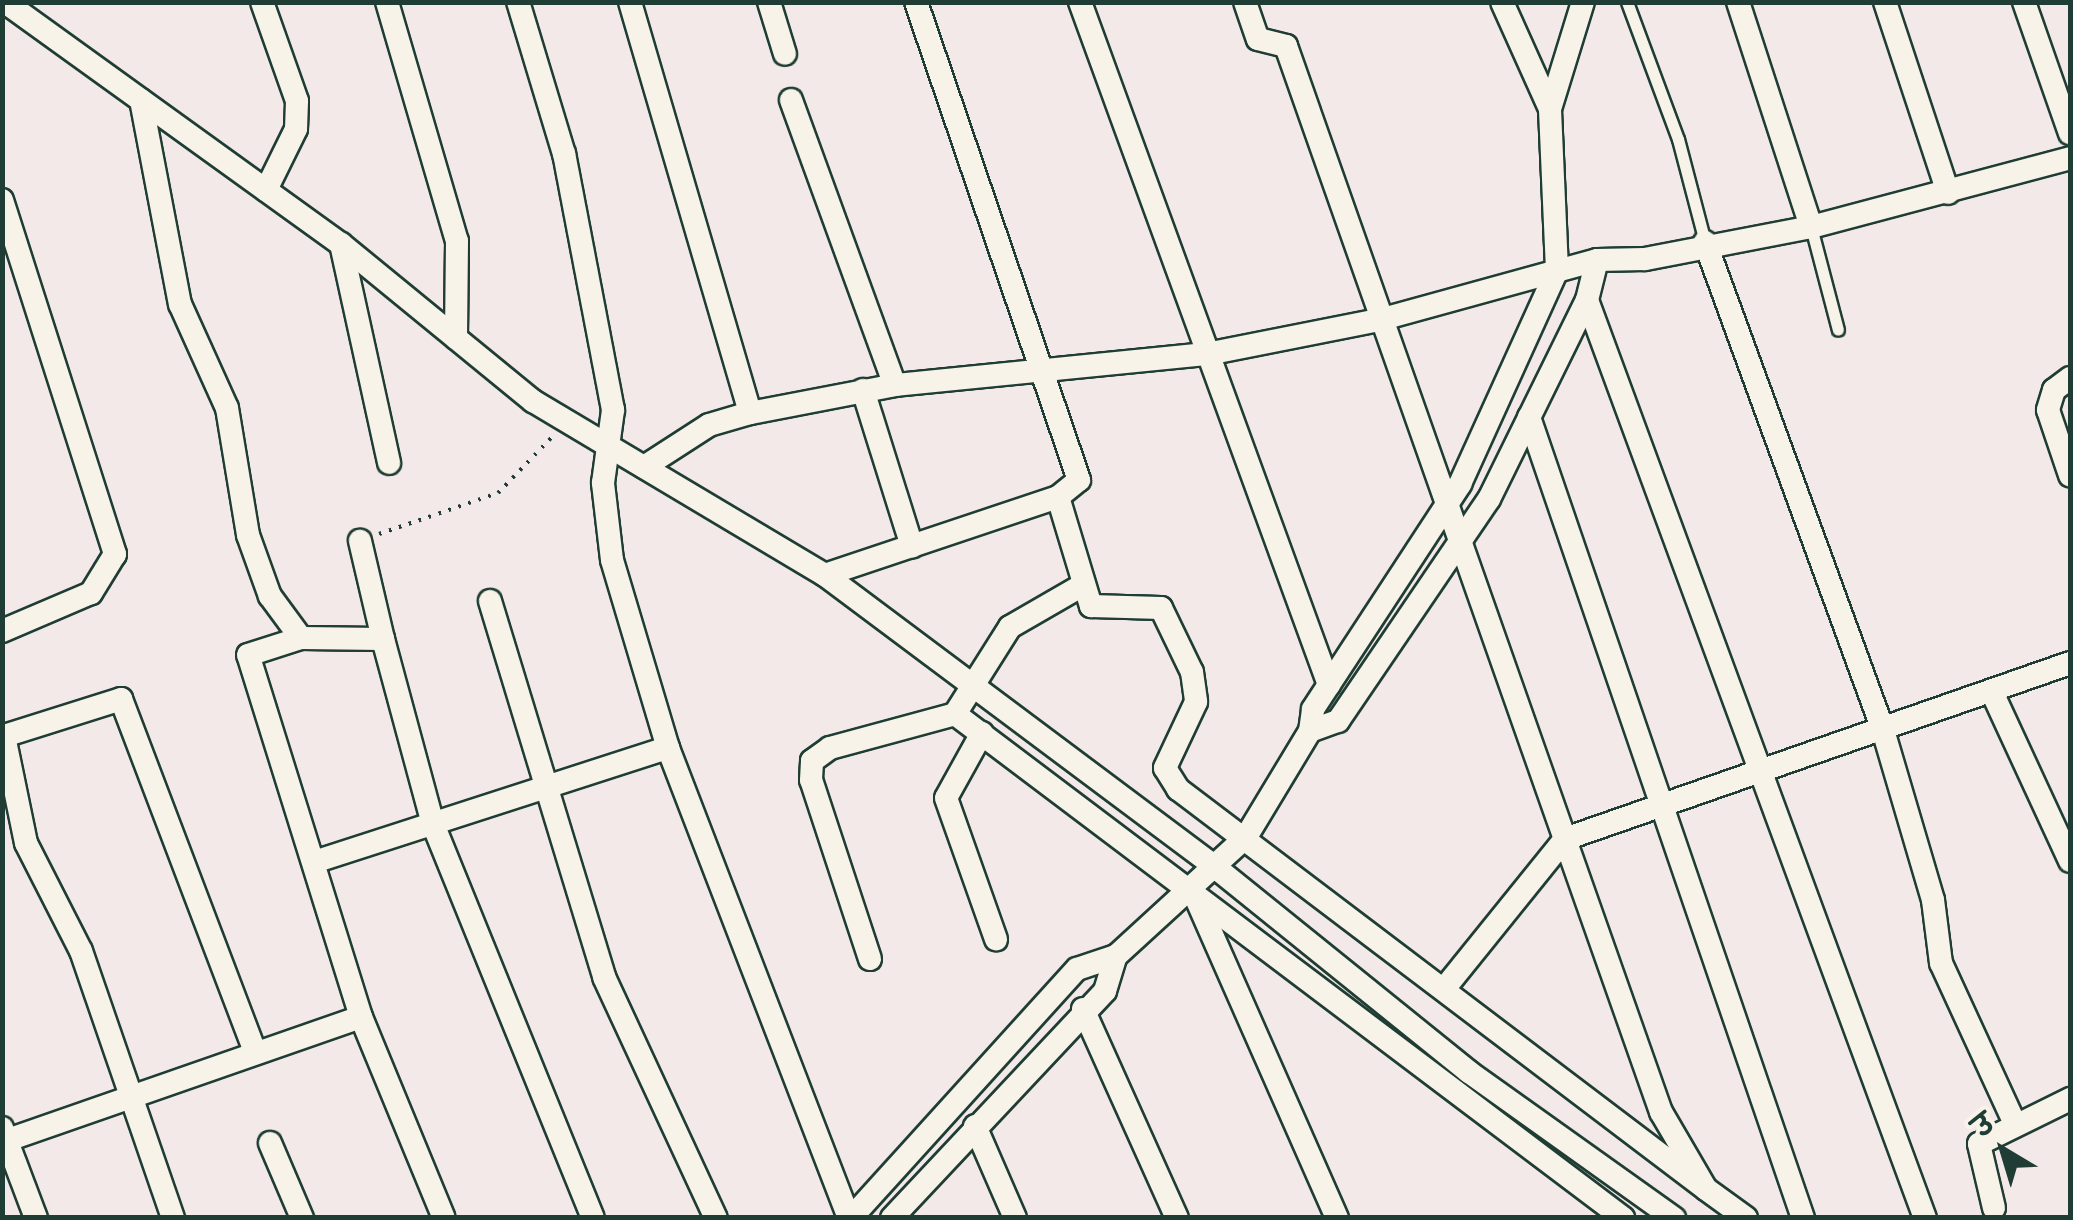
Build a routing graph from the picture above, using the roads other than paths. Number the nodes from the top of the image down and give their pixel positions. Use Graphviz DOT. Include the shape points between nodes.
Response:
graph roads {
  1 [pos="6,2"];
  2 [pos="262,2"];
  3 [pos="387,2"];
  4 [pos="518,2"];
  5 [pos="630,2"];
  6 [pos="769,2"];
  7 [pos="916,2"];
  8 [pos="1080,2"];
  9 [pos="1245,2"];
  10 [pos="1502,2"];
  11 [pos="1583,2"];
  12 [pos="1626,2"];
  13 [pos="1738,2"];
  14 [pos="1885,2"];
  15 [pos="2024,2"];
  16 [pos="785,54"];
  17 [pos="141,100"];
  18 [pos="791,100"];
  19 [pos="1550,109"];
  20 [pos="2070,132"];
  21 [pos="2070,158"];
  22 [pos="266,190"];
  23 [pos="1948,192"];
  24 [pos="2,200"];
  25 [pos="1810,227"];
  26 [pos="1705,242"];
  27 [pos="341,244"];
  28 [pos="1597,260"];
  29 [pos="1557,270"];
  30 [pos="1587,300"];
  31 [pos="1379,320"];
  32 [pos="1838,330"];
  33 [pos="456,338"];
  34 [pos="1207,354"];
  35 [pos="1042,373"];
  36 [pos="2070,378"];
  37 [pos="895,385"];
  38 [pos="863,390"];
  39 [pos="750,414"];
  40 [pos="1529,417"];
  41 [pos="612,450"];
  42 [pos="390,464"];
  43 [pos="644,468"];
  44 [pos="2070,475"];
  45 [pos="1058,496"];
  46 [pos="1448,504"];
  47 [pos="360,541"];
  48 [pos="1460,542"];
  49 [pos="912,546"];
  50 [pos="825,575"];
  51 [pos="1081,586"];
  52 [pos="490,601"];
  53 [pos="2,632"];
  54 [pos="301,638"];
  55 [pos="382,638"];
  56 [pos="2070,664"];
  57 [pos="1328,685"];
  58 [pos="977,688"];
  59 [pos="1992,692"];
  60 [pos="955,714"];
  61 [pos="1310,730"];
  62 [pos="1882,730"];
  63 [pos="982,733"];
  64 [pos="3,736"];
  65 [pos="668,748"];
  66 [pos="1761,772"];
  67 [pos="546,786"];
  68 [pos="1665,805"];
  69 [pos="433,824"];
  70 [pos="1246,838"];
  71 [pos="1564,839"];
  72 [pos="2070,861"];
  73 [pos="314,862"];
  74 [pos="1215,867"];
  75 [pos="1193,890"];
  76 [pos="996,939"];
  77 [pos="1116,956"];
  78 [pos="870,959"];
  79 [pos="1444,989"];
  80 [pos="1082,1009"];
  81 [pos="361,1017"];
  82 [pos="255,1051"];
  83 [pos="132,1092"];
  84 [pos="2068,1108"];
  85 [pos="2014,1122"];
  86 [pos="975,1126"];
  87 [pos="4,1137"];
  88 [pos="270,1143"];
  89 [pos="1706,1189"];
  90 [pos="1994,1208"];
  91 [pos="36,1218"];
  92 [pos="174,1218"];
  93 [pos="302,1218"];
  94 [pos="444,1218"];
  95 [pos="593,1218"];
  96 [pos="716,1218"];
  97 [pos="850,1218"];
  98 [pos="892,1218"];
  99 [pos="1015,1218"];
  100 [pos="1177,1218"];
  101 [pos="1337,1218"];
  102 [pos="1624,1218"];
  103 [pos="1674,1218"];
  104 [pos="1746,1218"];
  105 [pos="1803,1218"];
  106 [pos="1925,1218"];
  1 -- 17 [label="street"];
  2 -- 22 [label="street" via="297,101 296,129"];
  3 -- 33 [label="street" via="457,241"];
  4 -- 41 [label="street" via="589,270 613,410"];
  5 -- 39 [label="street"];
  6 -- 16 [label="street"];
  7 -- 35 [label="street"];
  8 -- 34 [label="street"];
  9 -- 31 [label="street" via="1258,39 1286,46"];
  10 -- 19 [label="street"];
  11 -- 19 [label="street"];
  12 -- 26 [label="lane" via="1678,139"];
  13 -- 25 [label="street"];
  14 -- 23 [label="street"];
  15 -- 20 [label="street"];
  17 -- 22 [label="street"];
  17 -- 54 [label="street" via="180,304 227,408 248,535 270,596"];
  18 -- 37 [label="street"];
  19 -- 29 [label="street"];
  21 -- 23 [label="street"];
  22 -- 27 [label="street"];
  23 -- 25 [label="street"];
  24 -- 53 [label="street" via="115,554 92,593"];
  25 -- 26 [label="street"];
  25 -- 32 [label="lane"];
  26 -- 28 [label="street" via="1645,259"];
  26 -- 62 [label="street"];
  27 -- 33 [label="street"];
  27 -- 42 [label="street"];
  28 -- 29 [label="street"];
  28 -- 30 [label="street"];
  29 -- 31 [label="street"];
  29 -- 46 [label="street" via="1540,321"];
  30 -- 40 [label="street"];
  30 -- 66 [label="street"];
  31 -- 34 [label="street"];
  31 -- 46 [label="street"];
  33 -- 41 [label="street"];
  34 -- 35 [label="street"];
  34 -- 57 [label="street"];
  35 -- 37 [label="street"];
  35 -- 45 [label="street" via="1079,480"];
  36 -- 44 [label="street" via="2054,390 2048,410"];
  37 -- 38 [label="street"];
  38 -- 39 [label="street"];
  38 -- 49 [label="street"];
  39 -- 43 [label="street" via="710,425"];
  40 -- 48 [label="street"];
  40 -- 68 [label="street"];
  41 -- 43 [label="street"];
  41 -- 65 [label="street" via="603,483 612,560"];
  43 -- 50 [label="street"];
  45 -- 49 [label="street"];
  45 -- 51 [label="street"];
  46 -- 48 [label="street"];
  46 -- 57 [label="street"];
  47 -- 55 [label="street"];
  48 -- 61 [label="street" via="1338,721"];
  48 -- 71 [label="street"];
  49 -- 50 [label="street"];
  50 -- 58 [label="street"];
  51 -- 58 [label="street" via="1010,626 992,646"];
  51 -- 70 [label="street" via="1091,606 1161,608 1196,688 1167,756 1169,779"];
  52 -- 67 [label="street"];
  54 -- 55 [label="street"];
  54 -- 73 [label="street" via="248,655"];
  55 -- 69 [label="street"];
  56 -- 59 [label="street"];
  57 -- 61 [label="street" via="1313,708"];
  58 -- 60 [label="street"];
  58 -- 74 [label="street"];
  59 -- 62 [label="street"];
  59 -- 72 [label="street"];
  60 -- 63 [label="street"];
  60 -- 78 [label="street" via="830,748 812,761 811,780"];
  61 -- 70 [label="street"];
  62 -- 66 [label="street"];
  62 -- 85 [label="street" via="1933,900 1941,964"];
  63 -- 75 [label="street"];
  63 -- 76 [label="street" via="946,798"];
  64 -- 82 [label="street" via="121,699"];
  64 -- 83 [label="street" via="26,844 81,951"];
  65 -- 67 [label="street"];
  65 -- 97 [label="street"];
  66 -- 68 [label="street"];
  66 -- 106 [label="street"];
  67 -- 69 [label="street"];
  67 -- 96 [label="street" via="604,978"];
  68 -- 71 [label="street"];
  68 -- 105 [label="street"];
  69 -- 73 [label="street"];
  69 -- 95 [label="street"];
  70 -- 74 [label="street"];
  70 -- 79 [label="street"];
  71 -- 79 [label="street"];
  71 -- 89 [label="street" via="1661,1112"];
  73 -- 81 [label="street"];
  74 -- 75 [label="street"];
  74 -- 103 [label="street" via="1469,1072"];
  75 -- 77 [label="street"];
  75 -- 101 [label="street"];
  75 -- 102 [label="street"];
  77 -- 80 [label="street" via="1105,991"];
  77 -- 97 [label="street" via="1077,970"];
  79 -- 89 [label="street"];
  80 -- 86 [label="street"];
  80 -- 100 [label="street"];
  81 -- 82 [label="street"];
  81 -- 94 [label="street"];
  82 -- 83 [label="street"];
  83 -- 87 [label="street"];
  83 -- 92 [label="street"];
  84 -- 85 [label="street"];
  85 -- 90 [label="street" via="1979,1144"];
  86 -- 98 [label="street"];
  86 -- 99 [label="street"];
  87 -- 91 [label="street"];
  88 -- 93 [label="street"];
  89 -- 104 [label="street"];
}
